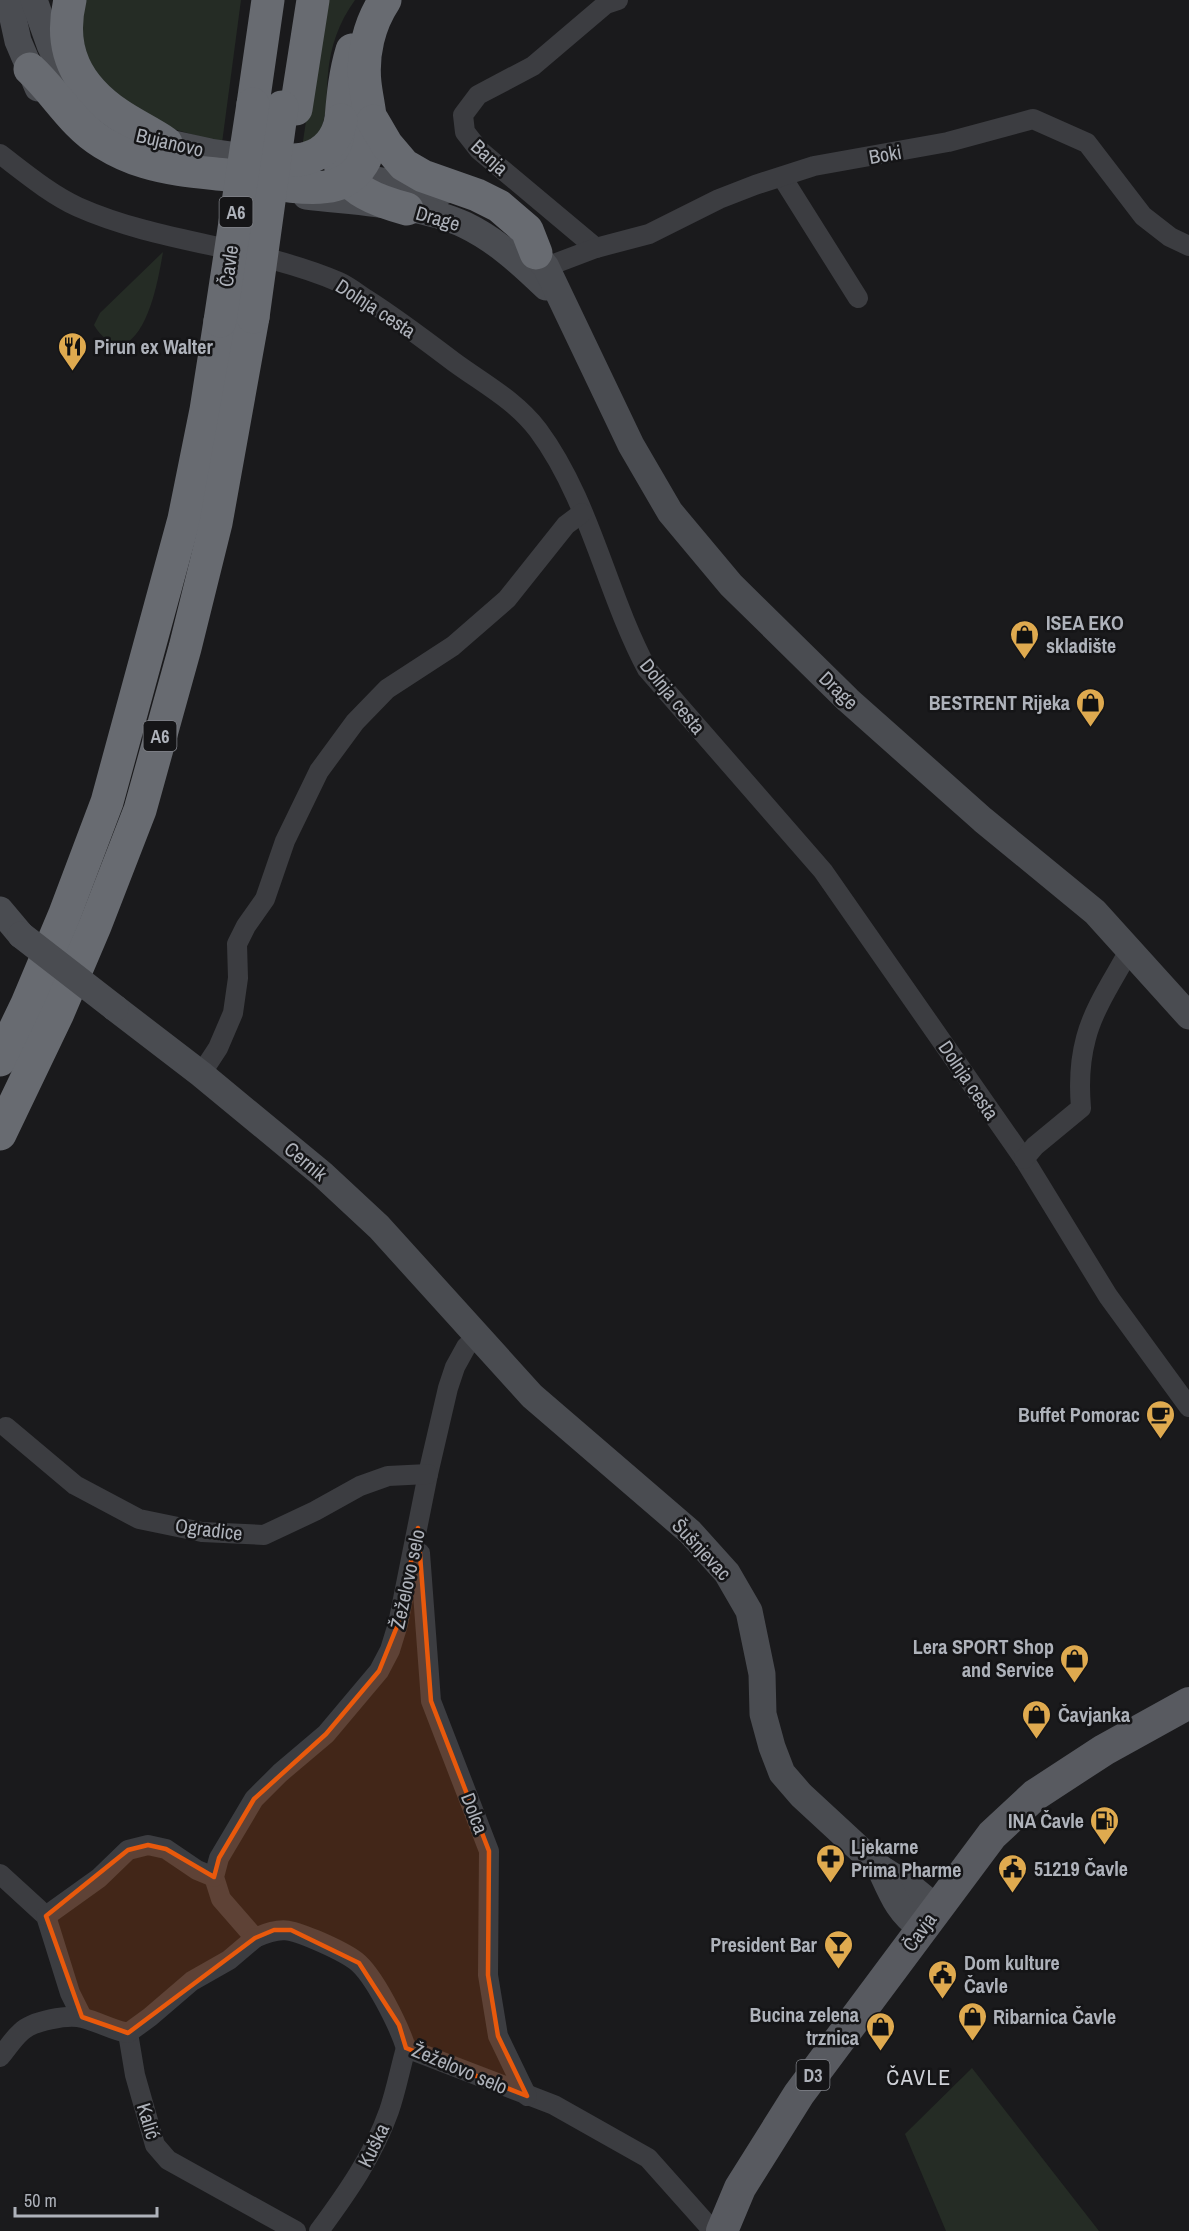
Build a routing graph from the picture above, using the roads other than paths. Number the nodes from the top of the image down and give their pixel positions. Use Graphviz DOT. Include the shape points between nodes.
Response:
graph roads {
  1 [pos="9,0"];
  2 [pos="34,0"];
  3 [pos="70,0"];
  4 [pos="252,0"];
  5 [pos="267,0"];
  6 [pos="296,0"];
  7 [pos="313,0"];
  8 [pos="618,0"];
  9 [pos="382,4"];
  10 [pos="30,69"];
  11 [pos="267,105"];
  12 [pos="357,118"];
  13 [pos="166,143"];
  14 [pos="0,154"];
  15 [pos="347,175"];
  16 [pos="782,177"];
  17 [pos="283,178"];
  18 [pos="407,209"];
  19 [pos="1189,246"];
  20 [pos="596,248"];
  21 [pos="541,260"];
  22 [pos="858,298"];
  23 [pos="564,304"];
  24 [pos="243,317"];
  25 [pos="582,513"];
  26 [pos="0,910"];
  27 [pos="1130,949"];
  28 [pos="1189,1016"];
  29 [pos="0,1060"];
  30 [pos="201,1074"];
  31 [pos="0,1134"];
  32 [pos="1024,1159"];
  33 [pos="477,1336"];
  34 [pos="1189,1407"];
  35 [pos="6,1427"];
  36 [pos="428,1474"];
  37 [pos="418,1528"];
  38 [pos="1189,1703"];
  39 [pos="0,1874"];
  40 [pos="214,1877"];
  41 [pos="46,1916"];
  42 [pos="929,1918"];
  43 [pos="255,1938"];
  44 [pos="82,2017"];
  45 [pos="128,2033"];
  46 [pos="406,2048"];
  47 [pos="0,2057"];
  48 [pos="527,2096"];
  49 [pos="296,2231"];
  50 [pos="319,2231"];
  51 [pos="713,2231"];
  52 [pos="722,2231"];
  1 -- 10 [label="main road, Bujanovo" via="18,41"];
  2 -- 13 [label="main road, Bujanovo" via="63,72 94,111 121,130"];
  3 -- 13 [label="highway" via="68,49 85,85 120,115"];
  4 -- 11 [label="highway"];
  5 -- 11 [label="highway, A6"];
  6 -- 11 [label="highway, A6"];
  7 -- 11 [label="highway"];
  8 -- 20 [label="street, Banja" via="606,4 533,66 478,94 464,115 465,132 478,150"];
  9 -- 12 [label="highway" via="370,33"];
  10 -- 15 [label="highway" via="81,126 105,144 136,159 170,168 311,187 337,184"];
  10 -- 17 [label="main road, Bujanovo" via="48,106 63,124 105,156 136,169 181,179"];
  11 -- 24 [label="highway, Čavle / A6, bridge"];
  11 -- 24 [label="highway"];
  12 -- 15 [label="highway" via="372,132 362,165"];
  12 -- 17 [label="highway" via="323,151 307,158"];
  12 -- 21 [label="highway" via="404,165 423,177 499,206 527,230"];
  13 -- 17 [label="main road, Bujanovo" via="210,152"];
  14 -- 25 [label="street, Dolnja cesta" via="78,207 129,225 294,265 341,283 520,410 551,450"];
  15 -- 17 [label="main road, Bujanovo"];
  15 -- 18 [label="highway" via="369,196"];
  15 -- 21 [label="main road, Drage" via="465,199 515,230"];
  16 -- 19 [label="street, Boki" via="814,166 948,142 1033,119 1087,143 1143,216"];
  16 -- 20 [label="street, Boki" via="719,199 649,234"];
  16 -- 22 [label="street"];
  17 -- 18 [label="main road, Drage"];
  18 -- 23 [label="main road, Drage" via="464,224 478,232 515,258"];
  20 -- 21 [label="street, Boki"];
  21 -- 23 [label="main road, Drage"];
  23 -- 27 [label="main road, Drage" via="631,445 670,512 731,585 849,700 983,820 1095,912"];
  24 -- 29 [label="highway, A6" via="206,410 184,519 107,802 64,916"];
  24 -- 31 [label="highway, A6" via="228,467 185,648 140,810 58,1013"];
  25 -- 30 [label="street" via="566,525 507,599 453,646 387,689 355,722 318,771 285,841 265,898 237,944 233,1013"];
  25 -- 32 [label="street, Dolnja cesta" via="646,669 824,872"];
  26 -- 30 [label="main road, Cernik, bridge" via="21,935"];
  27 -- 28 [label="main road, Drage"];
  27 -- 32 [label="street" via="1086,1037 1081,1108"];
  30 -- 33 [label="main road, Cernik" via="322,1174 378,1227"];
  32 -- 34 [label="street, Dolnja cesta" via="1108,1296"];
  33 -- 36 [label="street, Žeželovo selo" via="455,1367"];
  33 -- 42 [label="main road, Šušnjevac" via="532,1396 690,1532 727,1573 749,1611 762,1674 763,1714 782,1773 880,1869 896,1904 908,1919"];
  35 -- 36 [label="street, Ogradice" via="75,1485 139,1519 202,1532 264,1535 360,1486 388,1476"];
  36 -- 37 [label="street, Žeželovo selo"];
  37 -- 40 [label="street, Žeželovo selo" via="398,1624 379,1671 326,1734 254,1799 219,1858"];
  37 -- 48 [label="street, Dolca" via="431,1701 489,1851 488,1975 498,2036"];
  38 -- 42 [label="main road, Čavja / D3" via="1104,1750 1035,1795 992,1835"];
  39 -- 41 [label="street"];
  40 -- 41 [label="street" via="166,1849 148,1845 128,1850 99,1878"];
  40 -- 43 [label="street" via="222,1899"];
  41 -- 44 [label="street" via="70,1993"];
  42 -- 52 [label="main road, Čavja / D3" via="799,2094 740,2188"];
  43 -- 45 [label="street" via="229,1960 192,1981"];
  43 -- 46 [label="street, Žeželovo selo" via="273,1930 291,1930 359,1963 399,2025"];
  44 -- 45 [label="street"];
  44 -- 47 [label="street" via="37,2023 21,2031"];
  45 -- 49 [label="street, Kalić" via="135,2075 155,2145 168,2160"];
  46 -- 48 [label="street, Žeželovo selo"];
  46 -- 50 [label="street, Kuška" via="389,2110 372,2150 354,2183"];
  48 -- 51 [label="street, Žeželovo selo" via="554,2105 648,2158"];
}
